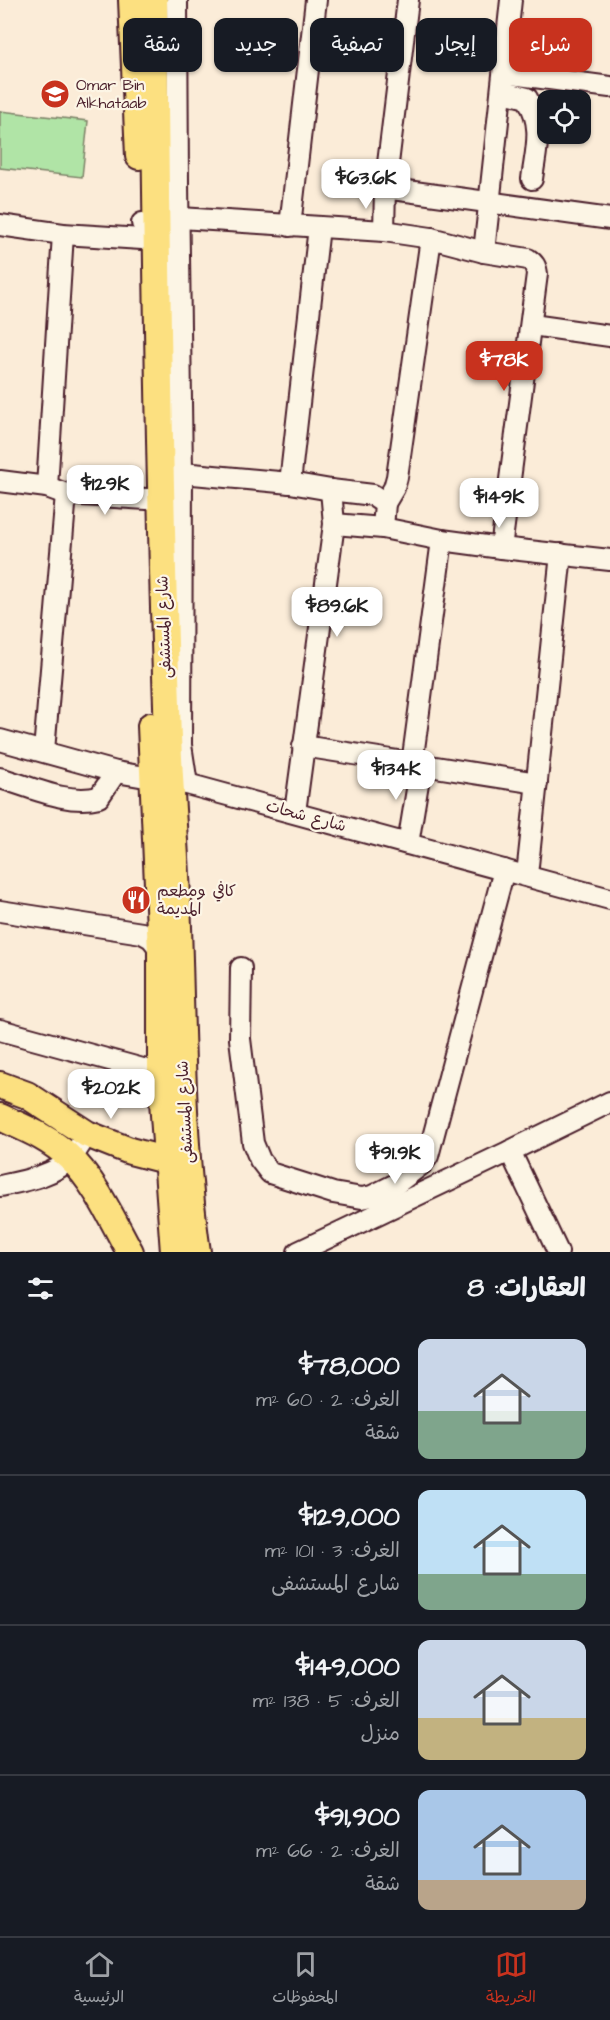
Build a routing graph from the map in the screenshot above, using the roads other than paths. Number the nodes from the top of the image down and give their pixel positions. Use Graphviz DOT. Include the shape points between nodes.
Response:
graph roads {
  1 [pos="132,0"];
  2 [pos="154,0"];
  3 [pos="177,0"];
  4 [pos="315,0"];
  5 [pos="408,0"];
  6 [pos="511,0"];
  7 [pos="503,83"];
  8 [pos="610,87"];
  9 [pos="532,179"];
  10 [pos="385,188"];
  11 [pos="490,202"];
  12 [pos="610,219"];
  13 [pos="0,225"];
  14 [pos="155,226"];
  15 [pos="290,226"];
  16 [pos="319,227"];
  17 [pos="384,231"];
  18 [pos="63,234"];
  19 [pos="431,238"];
  20 [pos="484,252"];
  21 [pos="532,325"];
  22 [pos="610,336"];
  23 [pos="182,473"];
  24 [pos="0,480"];
  25 [pos="290,483"];
  26 [pos="46,488"];
  27 [pos="331,490"];
  28 [pos="66,494"];
  29 [pos="147,500"];
  30 [pos="385,503"];
  31 [pos="334,524"];
  32 [pos="383,528"];
  33 [pos="442,540"];
  34 [pos="501,548"];
  35 [pos="561,554"];
  36 [pos="610,560"];
  37 [pos="0,740"];
  38 [pos="303,746"];
  39 [pos="44,751"];
  40 [pos="417,764"];
  41 [pos="116,772"];
  42 [pos="0,778"];
  43 [pos="170,781"];
  44 [pos="537,783"];
  45 [pos="295,812"];
  46 [pos="408,844"];
  47 [pos="504,870"];
  48 [pos="527,875"];
  49 [pos="610,899"];
  50 [pos="0,911"];
  51 [pos="170,957"];
  52 [pos="241,968"];
  53 [pos="0,1030"];
  54 [pos="161,1074"];
  55 [pos="0,1085"];
  56 [pos="610,1102"];
  57 [pos="0,1117"];
  58 [pos="87,1134"];
  59 [pos="510,1151"];
  60 [pos="71,1158"];
  61 [pos="165,1160"];
  62 [pos="0,1186"];
  63 [pos="190,1191"];
  64 [pos="302,1251"];
  65 [pos="130,1252"];
  66 [pos="174,1252"];
  67 [pos="197,1252"];
  68 [pos="558,1252"];
  1 -- 14 [label="main road, شارع المستشفى"];
  2 -- 14 [label="main road, شارع المستشفى"];
  3 -- 14 [label="street" via="178,183"];
  4 -- 15 [label="street"];
  5 -- 10 [label="street"];
  6 -- 7 [label="street"];
  7 -- 8 [label="street"];
  7 -- 9 [label="street" via="527,98 539,124"];
  7 -- 11 [label="street"];
  10 -- 11 [label="street"];
  10 -- 17 [label="street"];
  11 -- 12 [label="street"];
  11 -- 20 [label="street"];
  13 -- 18 [label="street"];
  14 -- 15 [label="street"];
  14 -- 18 [label="street"];
  14 -- 23 [label="street"];
  14 -- 29 [label="main road, شارع المستشفى"];
  14 -- 43 [label="main road, شارع المستشفى"];
  15 -- 16 [label="street"];
  16 -- 17 [label="street"];
  16 -- 25 [label="street"];
  17 -- 19 [label="street"];
  18 -- 26 [label="street"];
  19 -- 20 [label="street"];
  19 -- 30 [label="street" via="397,477"];
  20 -- 21 [label="street" via="528,258 536,266"];
  21 -- 22 [label="street"];
  21 -- 34 [label="street"];
  23 -- 25 [label="street"];
  23 -- 43 [label="street" via="181,745"];
  24 -- 26 [label="street"];
  25 -- 27 [label="street"];
  26 -- 28 [label="street"];
  27 -- 30 [label="street" via="373,495"];
  27 -- 31 [label="street"];
  28 -- 29 [label="street"];
  28 -- 39 [label="street"];
  29 -- 43 [label="main road, شارع المستشفى"];
  30 -- 32 [label="street"];
  31 -- 32 [label="street"];
  31 -- 38 [label="street"];
  32 -- 33 [label="street"];
  33 -- 34 [label="street"];
  33 -- 40 [label="street"];
  34 -- 35 [label="street"];
  35 -- 36 [label="street"];
  35 -- 44 [label="street"];
  37 -- 39 [label="street, شارع شحات"];
  38 -- 40 [label="street"];
  38 -- 45 [label="street"];
  39 -- 41 [label="street, شارع شحات"];
  40 -- 44 [label="street"];
  40 -- 46 [label="street"];
  41 -- 42 [label="street" via="99,797 87,800"];
  41 -- 43 [label="street, شارع شحات"];
  43 -- 45 [label="street, شارع شحات"];
  43 -- 51 [label="main road, شارع المستشفى"];
  44 -- 48 [label="street"];
  45 -- 46 [label="street, شارع شحات"];
  46 -- 47 [label="street, شارع شحات"];
  47 -- 48 [label="street, شارع شحات"];
  47 -- 52 [label="street" via="428,1156 396,1184 372,1196 362,1198 333,1192 270,1173 261,1160 253,1143 240,1039"];
  48 -- 49 [label="street, شارع شحات"];
  50 -- 51 [label="street" via="142,933"];
  51 -- 54 [label="main road, شارع المستشفى"];
  51 -- 63 [label="main road, شارع المستشفى"];
  53 -- 54 [label="street"];
  54 -- 61 [label="main road, شارع المستشفى"];
  55 -- 58 [label="main road" via="27,1095"];
  56 -- 59 [label="street"];
  57 -- 60 [label="main road" via="39,1135"];
  58 -- 60 [label="street"];
  58 -- 61 [label="main road"];
  59 -- 64 [label="street"];
  59 -- 68 [label="street"];
  60 -- 62 [label="street" via="29,1180"];
  60 -- 65 [label="main road" via="95,1190"];
  61 -- 63 [label="main road"];
  61 -- 66 [label="main road, شارع المستشفى"];
  63 -- 67 [label="main road, شارع المستشفى"];
}
